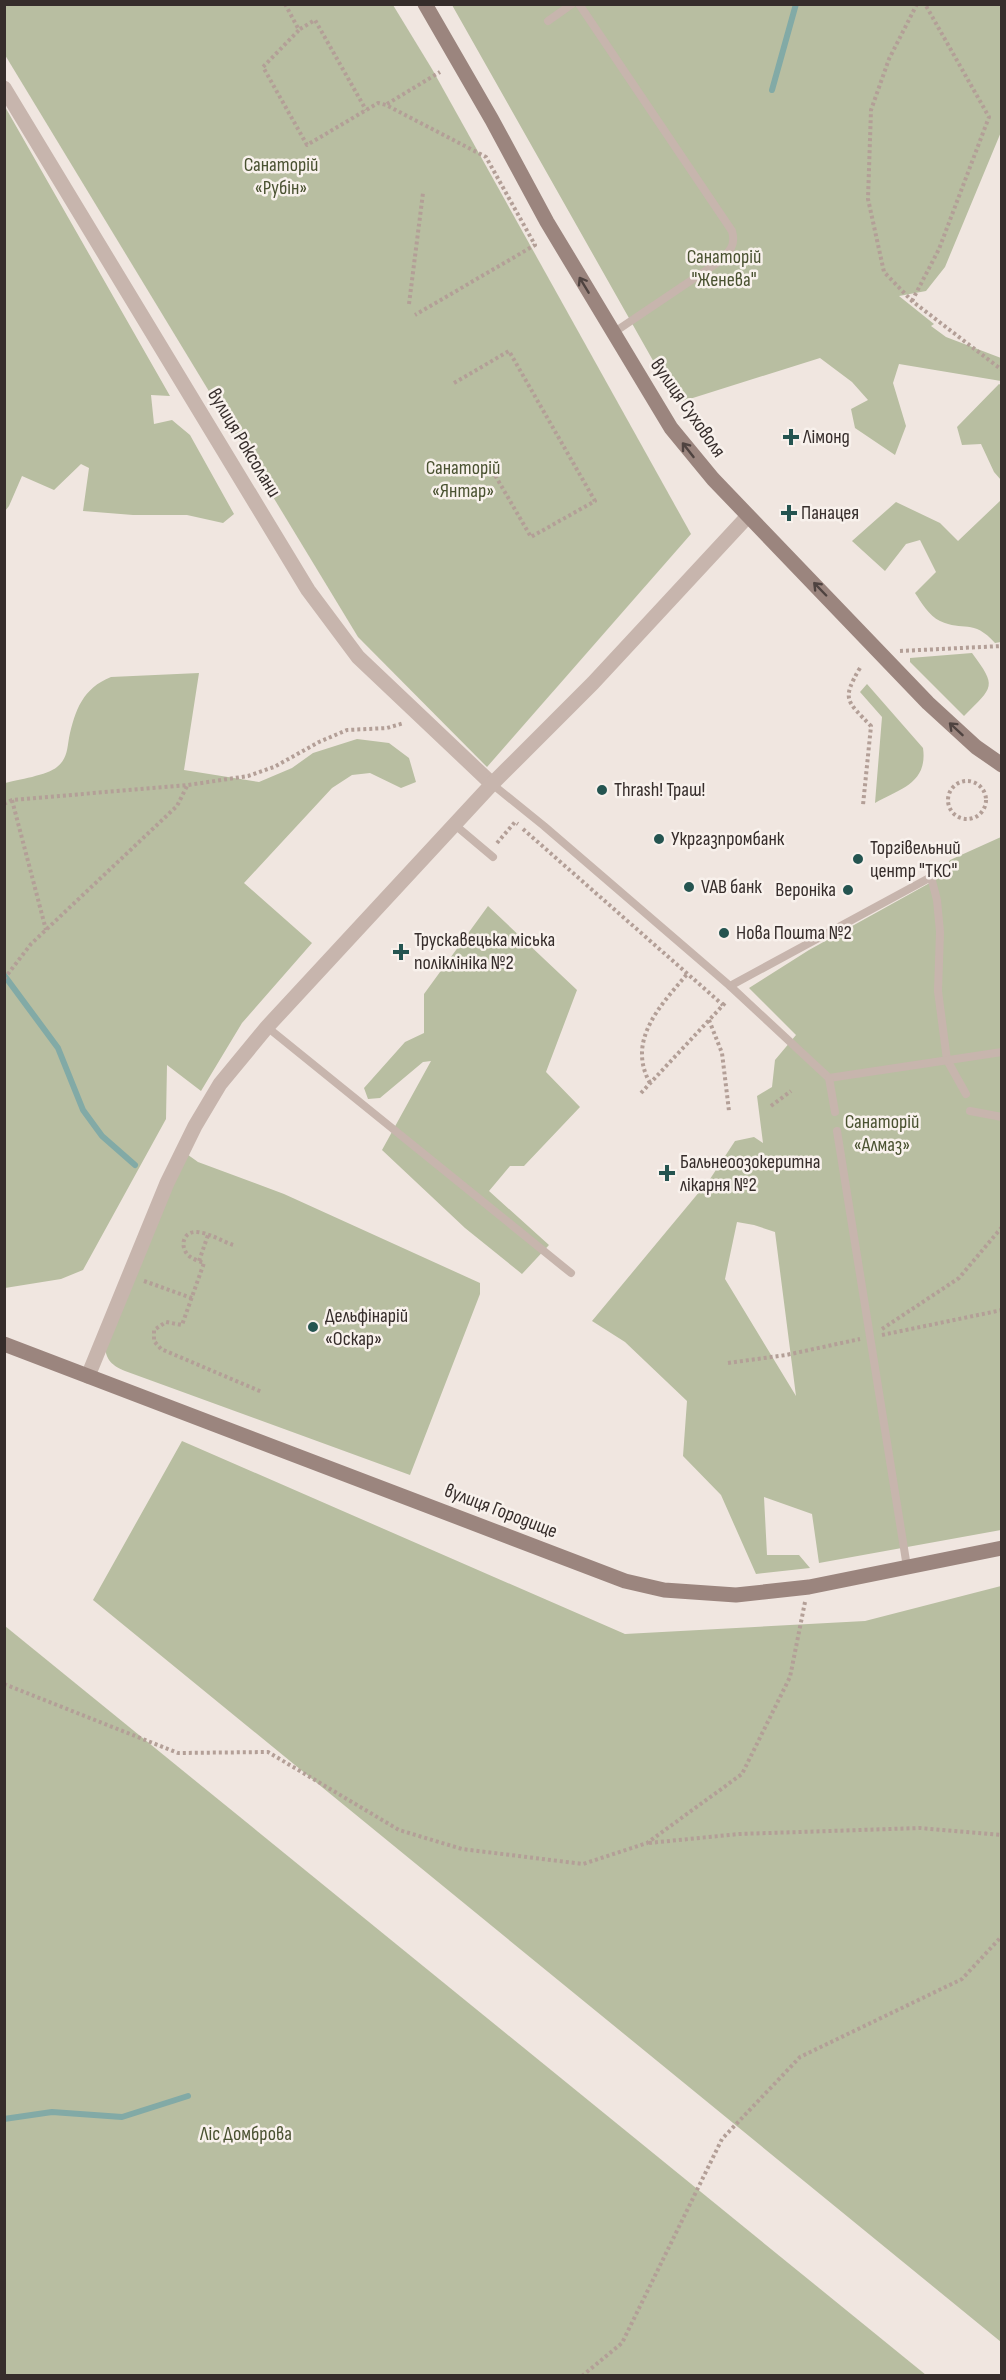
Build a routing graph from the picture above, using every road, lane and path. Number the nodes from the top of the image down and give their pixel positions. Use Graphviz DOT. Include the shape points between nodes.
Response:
graph roads {
  1 [pos="285,4"];
  2 [pos="425,4"];
  3 [pos="572,4"];
  4 [pos="579,4"];
  5 [pos="918,4"];
  6 [pos="925,4"];
  7 [pos="548,21"];
  8 [pos="299,30"];
  9 [pos="440,72"];
  10 [pos="4,88"];
  11 [pos="386,105"];
  12 [pos="366,110"];
  13 [pos="423,193"];
  14 [pos="912,301"];
  15 [pos="409,304"];
  16 [pos="415,315"];
  17 [pos="613,333"];
  18 [pos="1002,370"];
  19 [pos="454,383"];
  20 [pos="492,470"];
  21 [pos="748,516"];
  22 [pos="1002,646"];
  23 [pos="895,651"];
  24 [pos="860,668"];
  25 [pos="423,718"];
  26 [pos="1002,765"];
  27 [pos="492,784"];
  28 [pos="188,785"];
  29 [pos="985,795"];
  30 [pos="12,800"];
  31 [pos="4,804"];
  32 [pos="863,805"];
  33 [pos="455,825"];
  34 [pos="491,855"];
  35 [pos="46,930"];
  36 [pos="688,973"];
  37 [pos="4,979"];
  38 [pos="733,989"];
  39 [pos="723,1005"];
  40 [pos="709,1020"];
  41 [pos="267,1027"];
  42 [pos="1002,1053"];
  43 [pos="947,1060"];
  44 [pos="829,1078"];
  45 [pos="650,1083"];
  46 [pos="791,1091"];
  47 [pos="641,1093"];
  48 [pos="966,1094"];
  49 [pos="771,1106"];
  50 [pos="970,1110"];
  51 [pos="729,1111"];
  52 [pos="835,1112"];
  53 [pos="1002,1117"];
  54 [pos="837,1131"];
  55 [pos="1002,1227"];
  56 [pos="208,1235"];
  57 [pos="233,1245"];
  58 [pos="199,1261"];
  59 [pos="571,1273"];
  60 [pos="129,1276"];
  61 [pos="192,1298"];
  62 [pos="871,1337"];
  63 [pos="4,1344"];
  64 [pos="88,1376"];
  65 [pos="262,1392"];
  66 [pos="1002,1548"];
  67 [pos="907,1567"];
  68 [pos="809,1587"];
  69 [pos="4,1684"];
  70 [pos="1002,1835"];
  71 [pos="647,1844"];
  72 [pos="1002,1936"];
  73 [pos="582,2376"];
  1 -- 8 [label="path"];
  17 -- 2 [label="street, вулиця Суховоля, one-way" via="546,222"];
  3 -- 7 [label="lane"];
  4 -- 17 [label="lane" via="735,239 732,249 720,261"];
  5 -- 14 [label="path" via="889,59 871,110 868,199 884,272"];
  6 -- 14 [label="path" via="988,117 939,249"];
  8 -- 12 [label="path" via="315,20"];
  8 -- 12 [label="path" via="263,67 307,145"];
  9 -- 11 [label="path"];
  10 -- 25 [label="street, вулиця Роксолани" via="308,590 358,657"];
  11 -- 12 [label="path" via="378,103"];
  11 -- 16 [label="path" via="486,157 535,245"];
  13 -- 15 [label="path"];
  14 -- 18 [label="path"];
  21 -- 17 [label="street, вулиця Суховоля, one-way" via="671,428"];
  19 -- 20 [label="path" via="509,351 595,501 531,537"];
  26 -- 21 [label="street, вулиця Суховоля, one-way" via="928,703"];
  21 -- 27 [label="street" via="593,683"];
  22 -- 23 [label="path"];
  24 -- 32 [label="path" via="848,693 852,705 871,726"];
  25 -- 27 [label="street, вулиця Роксолани"];
  25 -- 28 [label="path" via="387,728 347,730 248,776"];
  27 -- 33 [label="street"];
  27 -- 38 [label="lane"];
  28 -- 30 [label="path"];
  28 -- 35 [label="path" via="177,806"];
  29 -- 29 [label="path" via="976,784 962,782 950,791 949,805 957,817 972,819 983,810"];
  30 -- 31 [label="path"];
  30 -- 35 [label="path"];
  33 -- 34 [label="lane"];
  33 -- 41 [label="street"];
  34 -- 36 [label="path" via="515,822"];
  35 -- 37 [label="path"];
  36 -- 39 [label="path"];
  36 -- 45 [label="path" via="651,1021 642,1046 644,1073"];
  38 -- 39 [label="path"];
  38 -- 43 [label="lane" via="931,877 940,932 938,991"];
  38 -- 44 [label="lane"];
  39 -- 40 [label="path"];
  40 -- 45 [label="path"];
  40 -- 51 [label="path" via="722,1053"];
  41 -- 59 [label="lane"];
  41 -- 60 [label="street" via="220,1084 195,1125"];
  42 -- 43 [label="lane"];
  43 -- 44 [label="lane"];
  43 -- 48 [label="lane"];
  44 -- 52 [label="lane"];
  45 -- 47 [label="path"];
  46 -- 49 [label="path"];
  50 -- 53 [label="lane"];
  54 -- 62 [label="lane"];
  55 -- 62 [label="path" via="958,1278"];
  56 -- 57 [label="path"];
  56 -- 58 [label="path"];
  56 -- 58 [label="path" via="193,1232 184,1239 185,1252"];
  58 -- 61 [label="path" via="204,1263"];
  60 -- 61 [label="path"];
  60 -- 64 [label="street"];
  61 -- 65 [label="path" via="182,1325 166,1322 154,1330 156,1346"];
  62 -- 67 [label="lane"];
  63 -- 64 [label="street, вулиця Городище"];
  64 -- 68 [label="street, вулиця Городище" via="625,1581 664,1590 736,1595"];
  66 -- 67 [label="street, вулиця Городище"];
  67 -- 68 [label="street, вулиця Городище"];
  68 -- 71 [label="path" via="790,1677 742,1774"];
  69 -- 71 [label="path" via="178,1753 268,1752 399,1830 462,1849 583,1863"];
  70 -- 71 [label="path" via="920,1828 739,1834"];
  72 -- 73 [label="path" via="962,1979 800,2057 722,2139 622,2343"];
}
